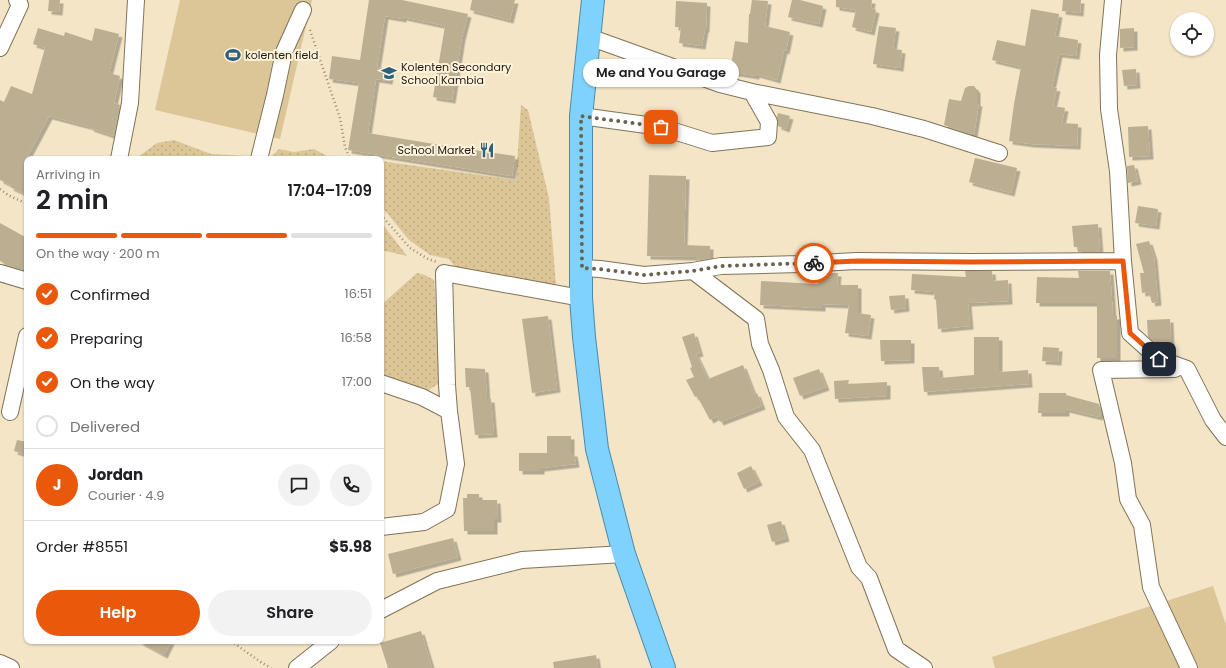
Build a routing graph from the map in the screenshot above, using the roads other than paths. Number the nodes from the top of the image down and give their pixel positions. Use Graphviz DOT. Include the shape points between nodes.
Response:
graph roads {
  1 [pos="17,0"];
  2 [pos="136,0"];
  3 [pos="593,0"];
  4 [pos="1113,0"];
  5 [pos="303,10"];
  6 [pos="590,36"];
  7 [pos="0,48"];
  8 [pos="752,92"];
  9 [pos="581,116"];
  10 [pos="999,153"];
  11 [pos="120,156"];
  12 [pos="260,156"];
  13 [pos="1123,261"];
  14 [pos="582,268"];
  15 [pos="693,271"];
  16 [pos="0,273"];
  17 [pos="24,280"];
  18 [pos="581,298"];
  19 [pos="24,349"];
  20 [pos="1187,369"];
  21 [pos="384,384"];
  22 [pos="449,411"];
  23 [pos="10,412"];
  24 [pos="1226,437"];
  25 [pos="384,527"];
  26 [pos="624,554"];
  27 [pos="384,608"];
  28 [pos="327,644"];
  29 [pos="0,663"];
  30 [pos="11,668"];
  31 [pos="297,668"];
  32 [pos="664,668"];
  33 [pos="924,668"];
  34 [pos="1190,668"];
  1 -- 7 [label="street" via="20,5"];
  2 -- 11 [label="street" via="130,103"];
  3 -- 6 [label="highway"];
  4 -- 13 [label="street" via="1108,54 1109,109 1118,171"];
  5 -- 12 [label="street" via="284,52"];
  6 -- 8 [label="street" via="720,84"];
  6 -- 9 [label="highway"];
  8 -- 9 [label="street" via="769,122 768,137 712,143 661,127"];
  8 -- 10 [label="street" via="872,116"];
  9 -- 14 [label="highway"];
  13 -- 15 [label="street" via="857,261 721,266"];
  13 -- 20 [label="street" via="1130,333 1159,359"];
  14 -- 15 [label="street" via="644,275"];
  14 -- 18 [label="highway"];
  15 -- 33 [label="street" via="756,319 760,344 786,417 812,450 859,567 869,578 896,649"];
  16 -- 17 [label="street"];
  18 -- 22 [label="street" via="444,273"];
  18 -- 26 [label="highway" via="597,449"];
  19 -- 23 [label="street"];
  20 -- 24 [label="street" via="1213,420"];
  20 -- 34 [label="street" via="1101,370 1123,462 1128,499 1142,525 1151,587"];
  21 -- 22 [label="street" via="422,397"];
  22 -- 25 [label="street" via="456,464 447,510 424,522"];
  26 -- 27 [label="street" via="522,560 437,581"];
  26 -- 32 [label="highway"];
  28 -- 31 [label="street"];
  29 -- 30 [label="street"];
}
